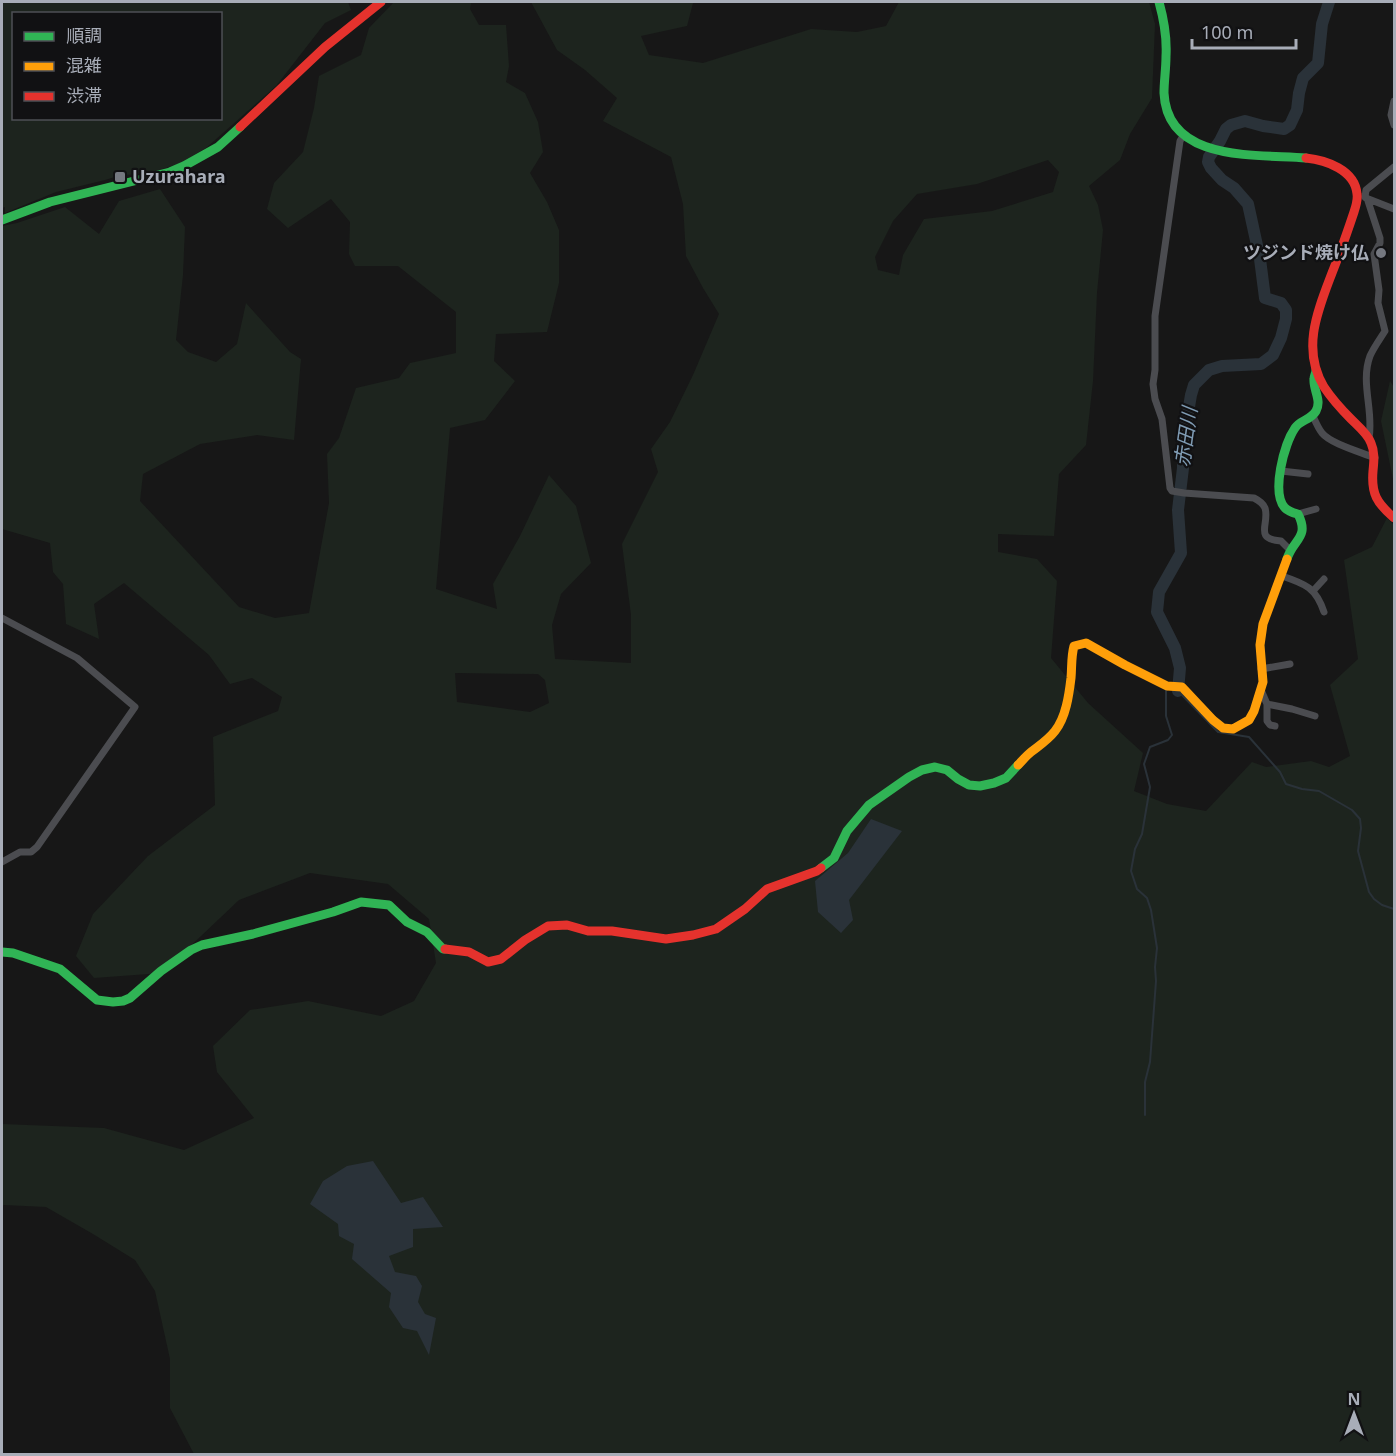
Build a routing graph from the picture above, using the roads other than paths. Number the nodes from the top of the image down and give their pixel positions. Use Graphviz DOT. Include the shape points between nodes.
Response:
graph roads {
  1 [pos="381,2"];
  2 [pos="1160,2"];
  3 [pos="1395,101"];
  4 [pos="1395,125"];
  5 [pos="1183,136"];
  6 [pos="1395,167"];
  7 [pos="1363,196"];
  8 [pos="1395,209"];
  9 [pos="2,220"];
  10 [pos="1316,370"];
  11 [pos="1313,416"];
  12 [pos="1369,438"];
  13 [pos="1375,458"];
  14 [pos="1281,471"];
  15 [pos="1308,474"];
  16 [pos="1316,509"];
  17 [pos="1298,514"];
  18 [pos="1395,518"];
  19 [pos="1290,550"];
  20 [pos="1282,576"];
  21 [pos="1324,579"];
  22 [pos="1313,591"];
  23 [pos="1324,612"];
  24 [pos="2,618"];
  25 [pos="1290,664"];
  26 [pos="1261,669"];
  27 [pos="1261,690"];
  28 [pos="1267,704"];
  29 [pos="1315,716"];
  30 [pos="1275,726"];
  31 [pos="2,862"];
  32 [pos="2,952"];
  1 -- 9 [label="street" via="325,47 218,147 170,172 50,202"];
  2 -- 5 [label="street" via="1166,34 1165,100 1169,118"];
  3 -- 4 [label="street" via="1391,115"];
  5 -- 7 [label="street" via="1207,146 1253,156 1332,163 1347,173"];
  5 -- 19 [label="street" via="1155,315 1153,384 1162,419 1170,488 1260,501 1265,507 1267,538 1281,541"];
  6 -- 7 [label="street"];
  7 -- 8 [label="street"];
  7 -- 10 [label="street" via="1316,316 1312,346"];
  7 -- 12 [label="street" via="1380,238 1374,254 1385,331 1367,369"];
  10 -- 11 [label="street" via="1319,403"];
  10 -- 12 [label="street" via="1330,395"];
  11 -- 13 [label="street" via="1324,435"];
  11 -- 14 [label="street" via="1296,427"];
  12 -- 13 [label="street"];
  13 -- 18 [label="street" via="1374,496"];
  14 -- 15 [label="street"];
  14 -- 17 [label="street" via="1280,500 1285,508"];
  16 -- 17 [label="street"];
  17 -- 19 [label="street" via="1302,524 1300,537"];
  19 -- 20 [label="street"];
  20 -- 22 [label="street"];
  20 -- 26 [label="street" via="1263,624"];
  21 -- 22 [label="street"];
  22 -- 23 [label="street"];
  24 -- 31 [label="street" via="77,658 135,707 37,847"];
  25 -- 26 [label="street"];
  26 -- 27 [label="street"];
  27 -- 28 [label="street"];
  27 -- 32 [label="street" via="1249,720 1233,729 1223,728 1182,687 1167,686 1086,643 1074,646 1068,696 1057,729 1006,778 980,786 969,785 947,770 922,770 869,805 848,831 834,858 817,871 767,889 716,929 693,935 666,939 549,926 501,959 488,962 470,952 443,949 427,932 407,922 389,905 361,902 202,945 161,971 130,998 113,1002 93,997 60,969"];
  28 -- 29 [label="street"];
  28 -- 30 [label="street" via="1268,721"];
}
